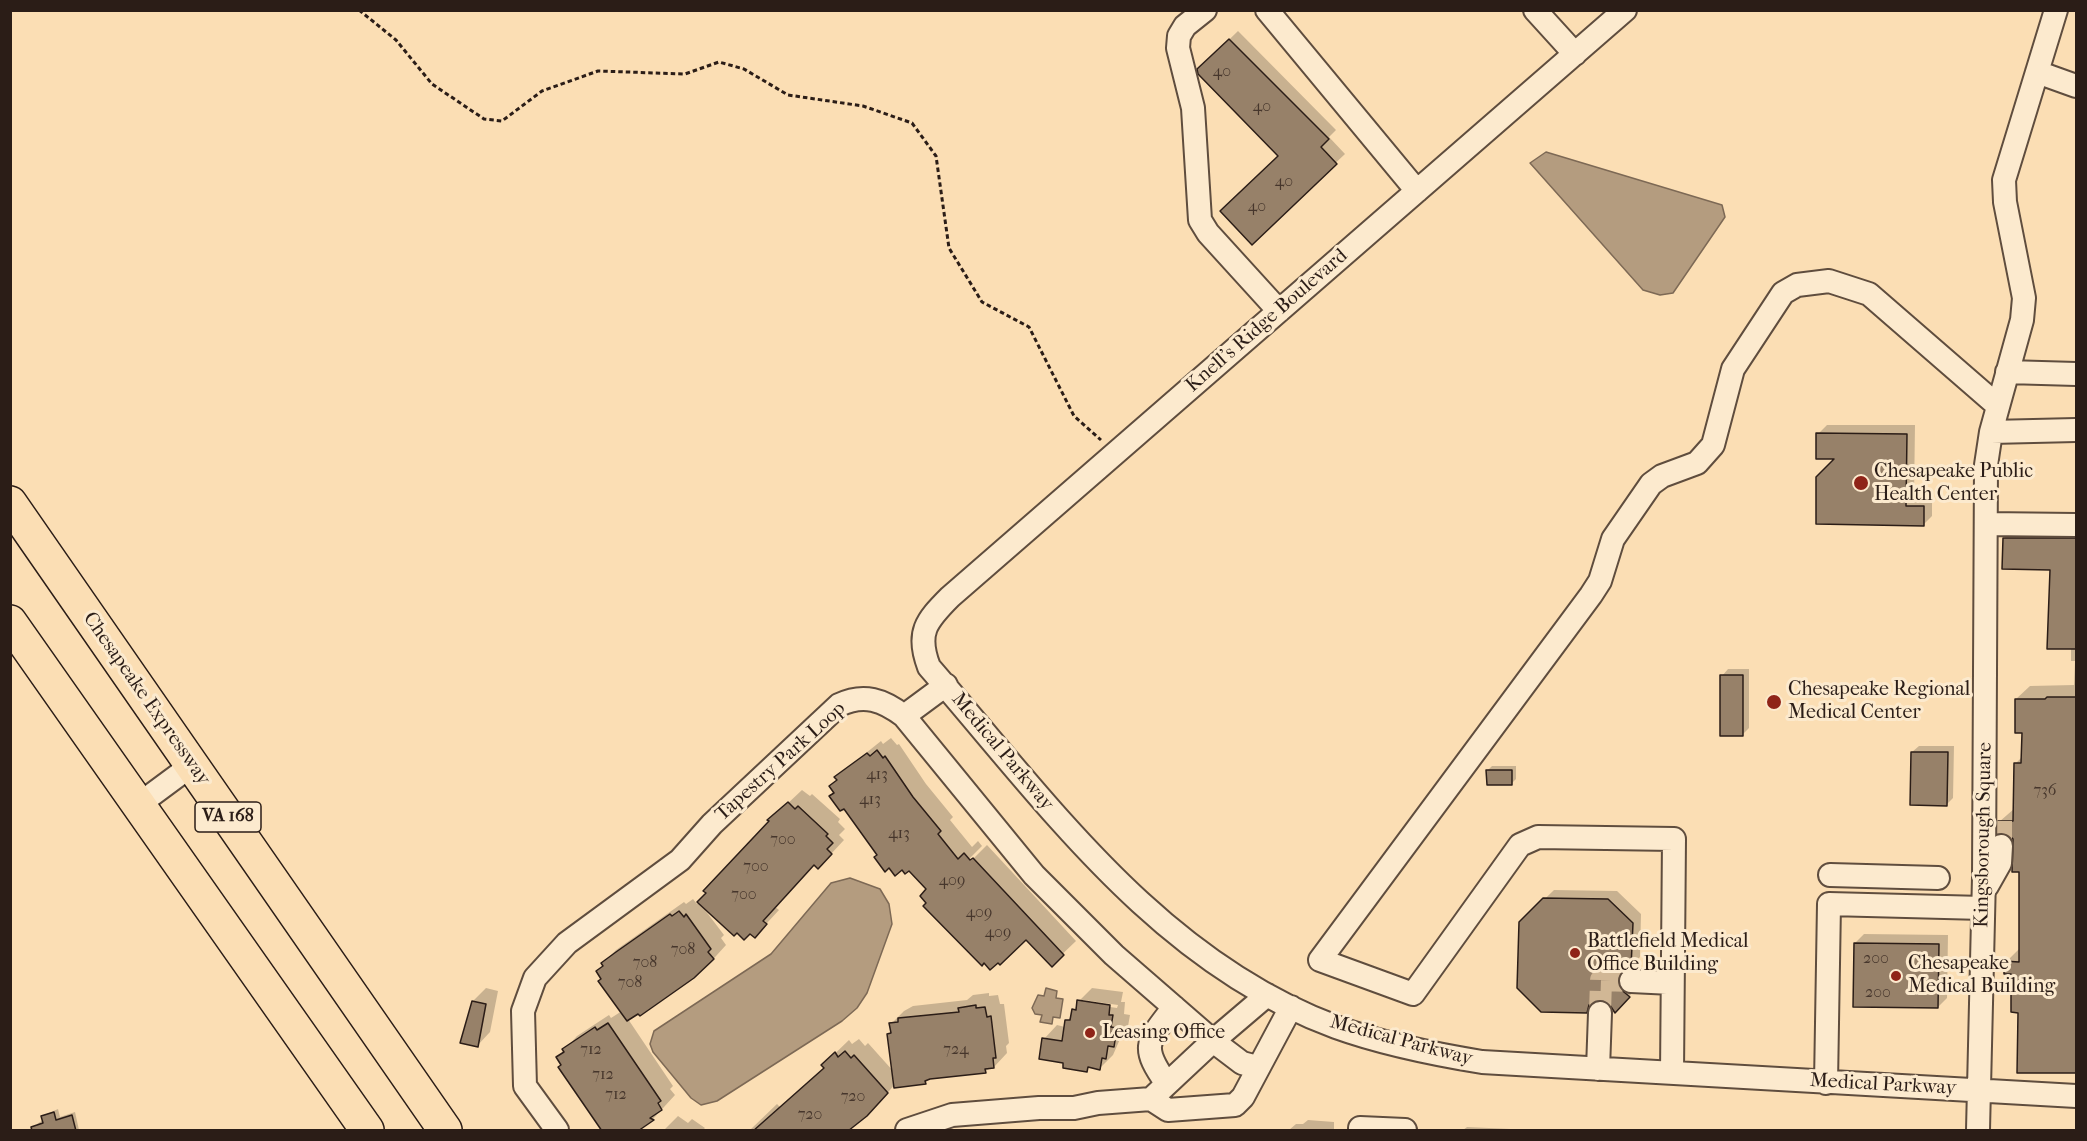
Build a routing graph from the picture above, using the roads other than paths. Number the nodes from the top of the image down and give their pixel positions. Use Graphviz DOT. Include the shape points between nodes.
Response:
graph roads {
  1 [pos="1205,10"];
  2 [pos="1267,10"];
  3 [pos="1535,10"];
  4 [pos="1624,10"];
  5 [pos="2056,10"];
  6 [pos="1575,54"];
  7 [pos="2037,72"];
  8 [pos="2076,86"];
  9 [pos="1417,191"];
  10 [pos="1278,311"];
  11 [pos="2007,372"];
  12 [pos="2076,374"];
  13 [pos="1998,406"];
  14 [pos="2076,430"];
  15 [pos="1991,432"];
  16 [pos="10,503"];
  17 [pos="1986,524"];
  18 [pos="2076,525"];
  19 [pos="10,622"];
  20 [pos="922,640"];
  21 [pos="946,686"];
  22 [pos="904,716"];
  23 [pos="192,765"];
  24 [pos="1984,783"];
  25 [pos="138,805"];
  26 [pos="2001,821"];
  27 [pos="2001,846"];
  28 [pos="1830,875"];
  29 [pos="1938,878"];
  30 [pos="1984,900"];
  31 [pos="1631,981"];
  32 [pos="1672,983"];
  33 [pos="1267,995"];
  34 [pos="1174,1006"];
  35 [pos="1291,1007"];
  36 [pos="1600,1013"];
  37 [pos="1214,1041"];
  38 [pos="1257,1067"];
  39 [pos="1598,1069"];
  40 [pos="1672,1073"];
  41 [pos="1826,1083"];
  42 [pos="1978,1090"];
  43 [pos="1159,1092"];
  44 [pos="2076,1096"];
  45 [pos="367,1131"];
  46 [pos="445,1131"];
  47 [pos="557,1131"];
  48 [pos="907,1131"];
  49 [pos="1360,1131"];
  50 [pos="1405,1131"];
  51 [pos="1978,1131"];
  1 -- 10 [label="street" via="1185,26 1178,48 1193,108 1200,220"];
  2 -- 9 [label="street"];
  3 -- 6 [label="street"];
  4 -- 6 [label="street, Knell's Ridge Boulevard"];
  5 -- 7 [label="street, Kingsborough Square"];
  6 -- 9 [label="street, Knell's Ridge Boulevard"];
  7 -- 8 [label="street"];
  7 -- 11 [label="street, Kingsborough Square" via="2004,180 2024,298 2022,321"];
  9 -- 10 [label="street, Knell's Ridge Boulevard"];
  10 -- 20 [label="street, Knell's Ridge Boulevard" via="950,597 934,613"];
  11 -- 12 [label="street"];
  11 -- 13 [label="street, Kingsborough Square"];
  13 -- 15 [label="street, Kingsborough Square"];
  13 -- 32 [label="street" via="1869,294 1829,281 1808,282 1784,293 1733,369 1713,445 1697,463 1662,476 1652,484 1612,539 1600,581 1591,595 1320,960 1413,994 1520,845 1538,837 1674,838"];
  14 -- 15 [label="street"];
  15 -- 17 [label="street, Kingsborough Square" via="1986,465"];
  16 -- 23 [label="highway, Chesapeake Expressway / VA 168"];
  17 -- 18 [label="street"];
  17 -- 24 [label="street, Kingsborough Square"];
  19 -- 25 [label="highway"];
  20 -- 21 [label="street, Medical Parkway" via="929,667"];
  21 -- 22 [label="street"];
  21 -- 33 [label="street, Medical Parkway" via="1074,838 1134,899 1183,941"];
  22 -- 34 [label="street, Tapestry Park Loop" via="1034,875 1114,955"];
  22 -- 47 [label="street, Tapestry Park Loop" via="888,704 869,698 851,699 839,705 712,824 680,860 567,943 535,978 523,1011 525,1086"];
  23 -- 25 [label="street"];
  23 -- 46 [label="highway, Chesapeake Expressway / VA 168"];
  24 -- 26 [label="street" via="1998,798"];
  24 -- 30 [label="street, Kingsborough Square"];
  25 -- 45 [label="highway"];
  27 -- 30 [label="street" via="2000,863"];
  28 -- 29 [label="street"];
  30 -- 41 [label="street" via="1829,904"];
  30 -- 42 [label="street, Kingsborough Square"];
  31 -- 32 [label="street"];
  32 -- 40 [label="street"];
  33 -- 35 [label="street, Medical Parkway"];
  33 -- 37 [label="street"];
  34 -- 37 [label="street, Tapestry Park Loop"];
  34 -- 43 [label="street" via="1150,1044"];
  35 -- 38 [label="street"];
  35 -- 39 [label="street, Medical Parkway" via="1337,1027 1442,1055 1482,1062"];
  36 -- 39 [label="street"];
  37 -- 38 [label="street, Tapestry Park Loop" via="1242,1063"];
  37 -- 43 [label="street"];
  38 -- 43 [label="street" via="1235,1105 1168,1110"];
  39 -- 40 [label="street, Medical Parkway"];
  40 -- 41 [label="street, Medical Parkway"];
  41 -- 42 [label="street, Medical Parkway"];
  42 -- 44 [label="street, Medical Parkway"];
  42 -- 51 [label="street, Kingsborough Square"];
  43 -- 48 [label="street" via="1074,1108 952,1115"];
  49 -- 50 [label="street"];
}
